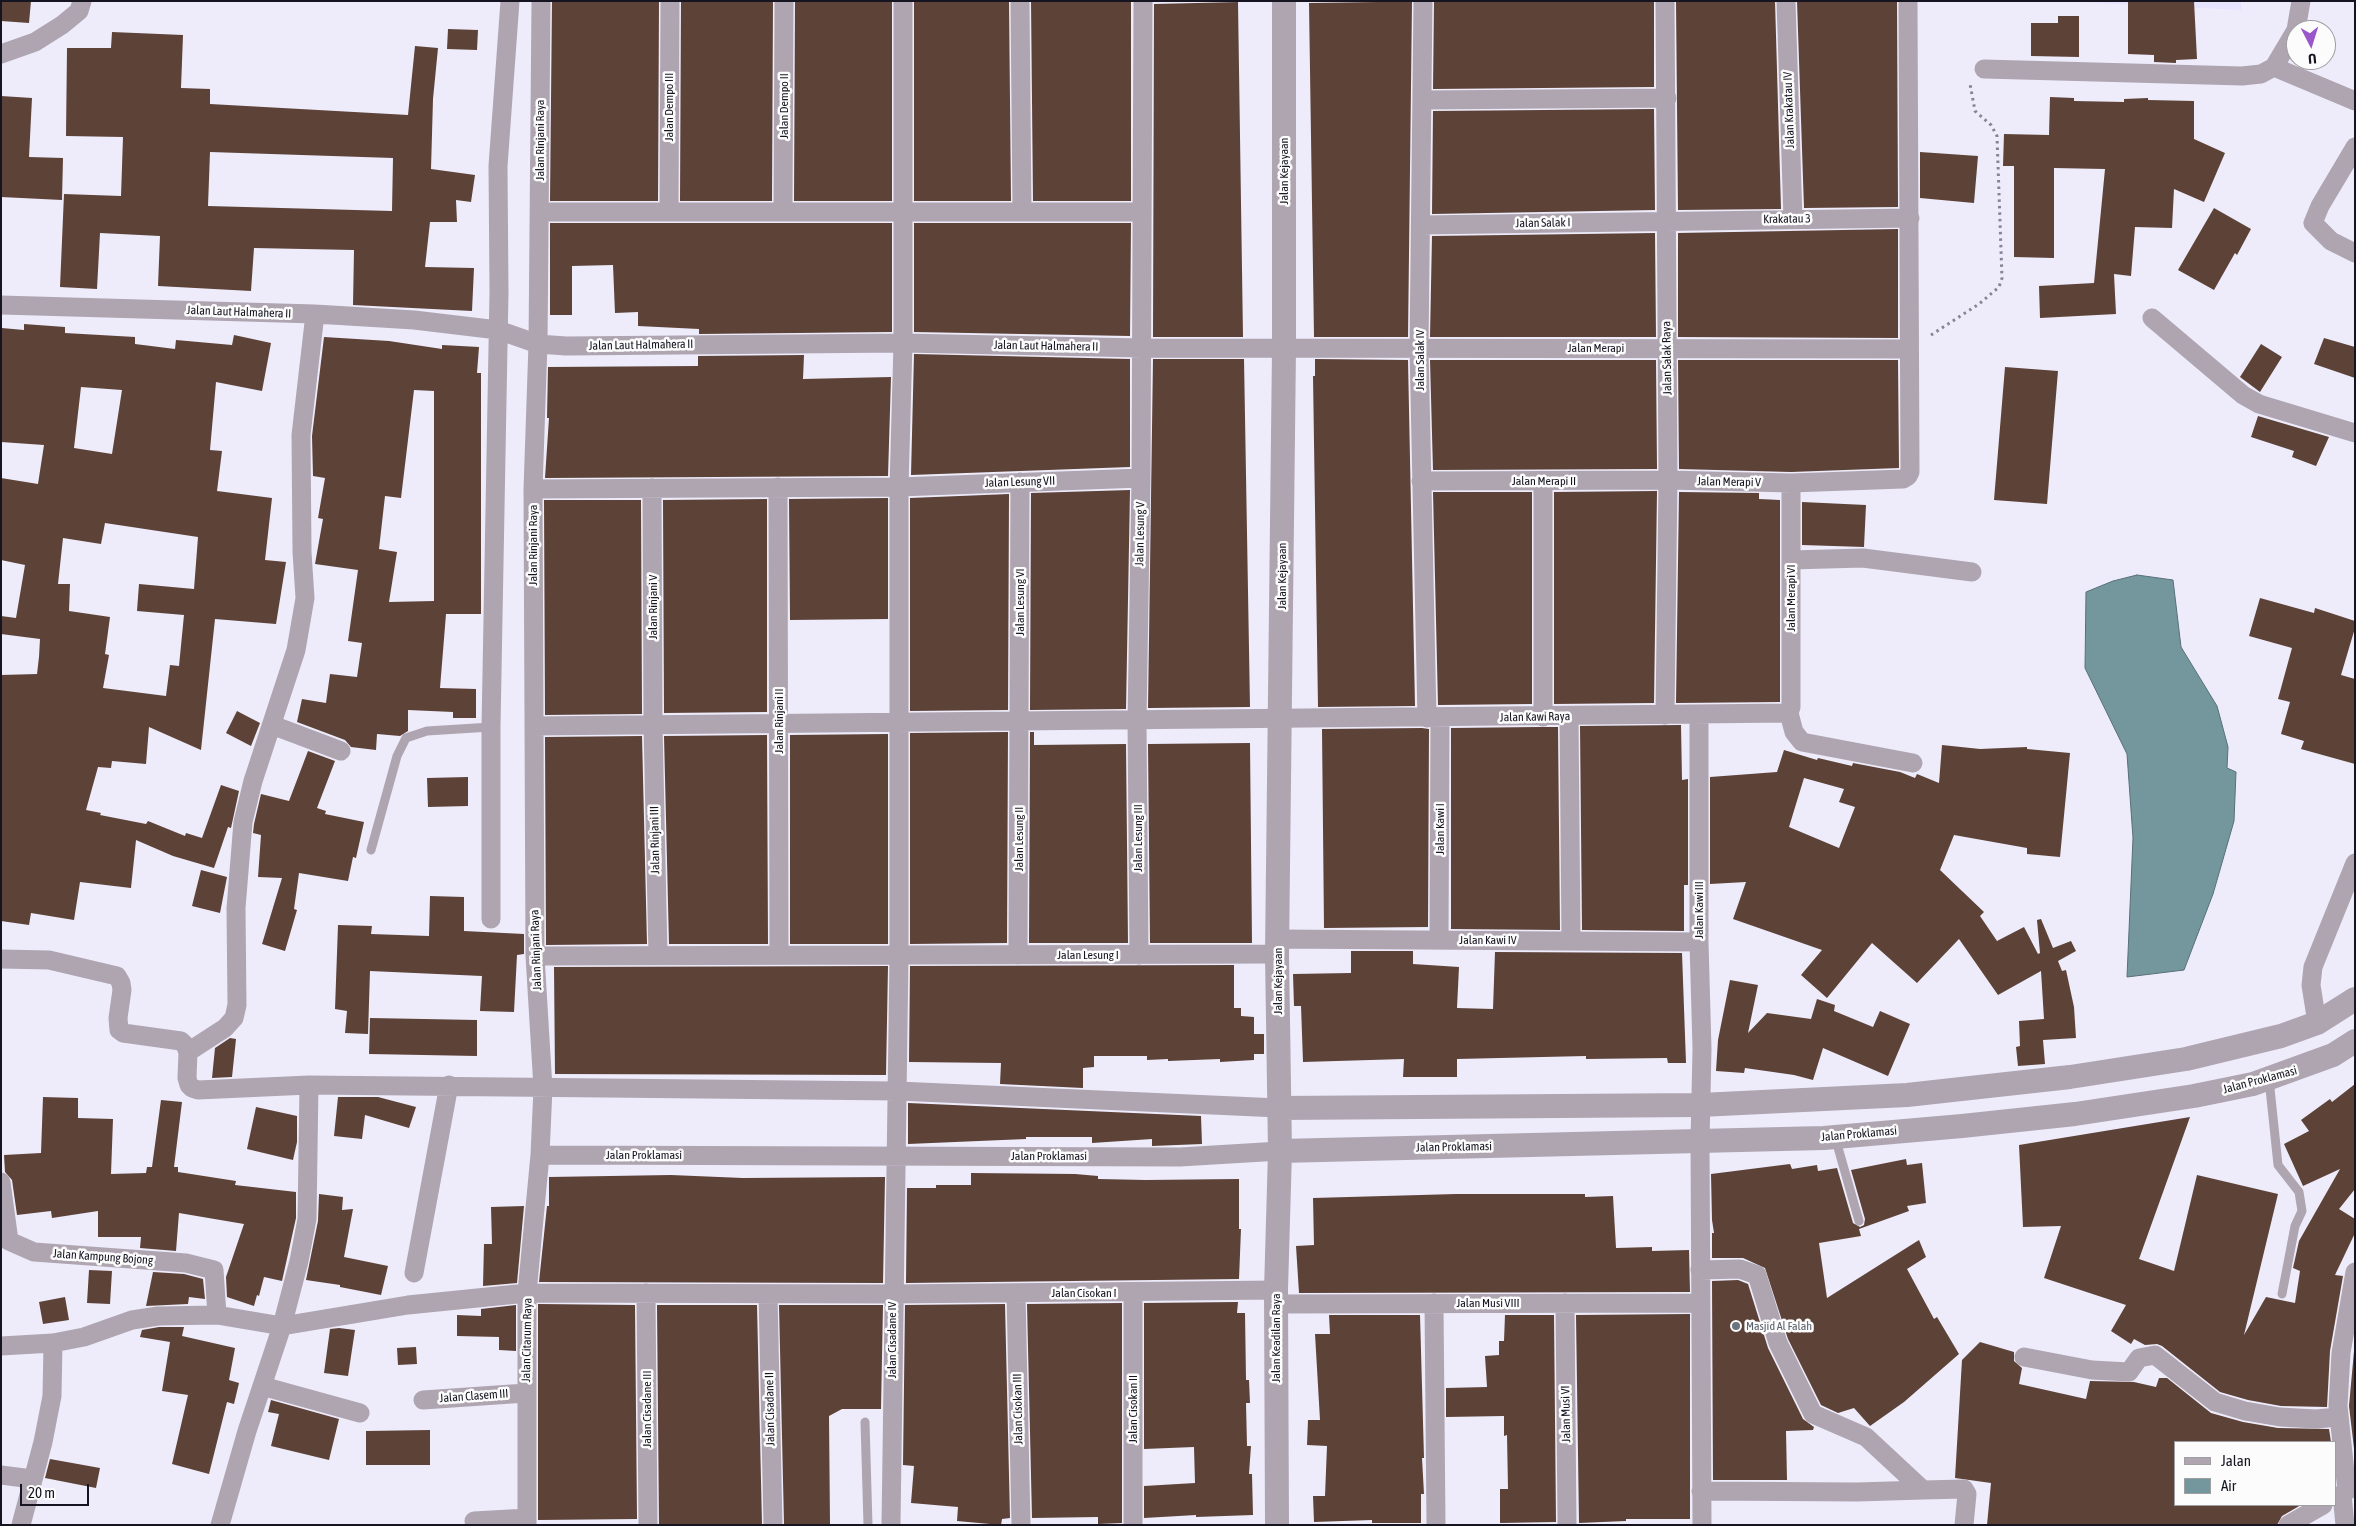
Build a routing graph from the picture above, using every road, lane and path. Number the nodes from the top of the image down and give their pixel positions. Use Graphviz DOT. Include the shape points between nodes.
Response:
graph roads {
  1 [pos="82,1"];
  2 [pos="510,1"];
  3 [pos="541,1"];
  4 [pos="670,1"];
  5 [pos="784,1"];
  6 [pos="902,1"];
  7 [pos="1020,1"];
  8 [pos="1143,1"];
  9 [pos="1284,1"];
  10 [pos="1423,1"];
  11 [pos="1665,1"];
  12 [pos="1786,1"];
  13 [pos="1908,1"];
  14 [pos="2301,1"];
  15 [pos="2298,20"];
  16 [pos="2286,47"];
  17 [pos="1,54"];
  18 [pos="2274,67"];
  19 [pos="1984,69"];
  20 [pos="1667,98"];
  21 [pos="1422,100"];
  22 [pos="2355,101"];
  23 [pos="2355,147"];
  24 [pos="540,212"];
  25 [pos="669,212"];
  26 [pos="783,212"];
  27 [pos="903,212"];
  28 [pos="1022,212"];
  29 [pos="1141,212"];
  30 [pos="1910,218"];
  31 [pos="1792,219"];
  32 [pos="1665,220"];
  33 [pos="1421,225"];
  34 [pos="2355,253"];
  35 [pos="1,306"];
  36 [pos="315,314"];
  37 [pos="2152,318"];
  38 [pos="498,330"];
  39 [pos="903,343"];
  40 [pos="538,344"];
  41 [pos="1142,348"];
  42 [pos="1284,348"];
  43 [pos="1419,348"];
  44 [pos="1667,349"];
  45 [pos="1908,349"];
  46 [pos="2355,433"];
  47 [pos="1141,478"];
  48 [pos="1668,480"];
  49 [pos="1421,481"];
  50 [pos="1544,481"];
  51 [pos="1020,482"];
  52 [pos="1791,483"];
  53 [pos="899,486"];
  54 [pos="778,487"];
  55 [pos="652,488"];
  56 [pos="533,489"];
  57 [pos="1791,560"];
  58 [pos="1972,572"];
  59 [pos="1789,713"];
  60 [pos="1699,714"];
  61 [pos="1665,715"];
  62 [pos="1569,716"];
  63 [pos="1543,717"];
  64 [pos="1433,718"];
  65 [pos="1280,720"];
  66 [pos="1137,721"];
  67 [pos="1019,722"];
  68 [pos="900,723"];
  69 [pos="779,724"];
  70 [pos="272,725"];
  71 [pos="653,725"];
  72 [pos="534,726"];
  73 [pos="492,727"];
  74 [pos="341,751"];
  75 [pos="1913,763"];
  76 [pos="371,850"];
  77 [pos="2355,863"];
  78 [pos="491,919"];
  79 [pos="1439,940"];
  80 [pos="1571,941"];
  81 [pos="1699,942"];
  82 [pos="1277,947"];
  83 [pos="658,955"];
  84 [pos="779,955"];
  85 [pos="1018,955"];
  86 [pos="1139,955"];
  87 [pos="535,956"];
  88 [pos="899,956"];
  89 [pos="1,959"];
  90 [pos="2355,999"];
  91 [pos="2317,1022"];
  92 [pos="2280,1036"];
  93 [pos="2355,1040"];
  94 [pos="188,1052"];
  95 [pos="2302,1068"];
  96 [pos="2070,1076"];
  97 [pos="2269,1079"];
  98 [pos="309,1085"];
  99 [pos="449,1085"];
  100 [pos="544,1088"];
  101 [pos="898,1091"];
  102 [pos="1700,1105"];
  103 [pos="1279,1108"];
  104 [pos="2075,1114"];
  105 [pos="1835,1137"];
  106 [pos="1700,1142"];
  107 [pos="1280,1151"];
  108 [pos="540,1155"];
  109 [pos="898,1156"];
  110 [pos="1,1182"];
  111 [pos="1859,1222"];
  112 [pos="5,1241"];
  113 [pos="1700,1270"];
  114 [pos="2355,1272"];
  115 [pos="414,1273"];
  116 [pos="527,1293"];
  117 [pos="646,1293"];
  118 [pos="1016,1293"];
  119 [pos="1133,1293"];
  120 [pos="768,1294"];
  121 [pos="893,1294"];
  122 [pos="2282,1294"];
  123 [pos="1276,1297"];
  124 [pos="1565,1302"];
  125 [pos="1434,1303"];
  126 [pos="1700,1303"];
  127 [pos="217,1315"];
  128 [pos="282,1326"];
  129 [pos="53,1343"];
  130 [pos="1,1346"];
  131 [pos="2024,1356"];
  132 [pos="262,1386"];
  133 [pos="526,1393"];
  134 [pos="423,1400"];
  135 [pos="360,1413"];
  136 [pos="2338,1417"];
  137 [pos="865,1422"];
  138 [pos="1,1475"];
  139 [pos="32,1479"];
  140 [pos="1701,1490"];
  141 [pos="1923,1490"];
  142 [pos="2345,1492"];
  143 [pos="2322,1506"];
  144 [pos="2308,1519"];
  145 [pos="474,1521"];
  146 [pos="527,1521"];
  147 [pos="21,1525"];
  148 [pos="220,1525"];
  149 [pos="648,1525"];
  150 [pos="773,1525"];
  151 [pos="868,1525"];
  152 [pos="891,1525"];
  153 [pos="1021,1525"];
  154 [pos="1133,1525"];
  155 [pos="1277,1525"];
  156 [pos="1436,1525"];
  157 [pos="1567,1525"];
  158 [pos="1702,1525"];
  159 [pos="1964,1525"];
  160 [pos="2288,1525"];
  161 [pos="2345,1525"];
  1 -- 17 [label="street" via="79,11 62,25 35,42"];
  2 -- 38 [label="street" via="498,166"];
  3 -- 24 [label="street, Jalan Rinjani Raya"];
  4 -- 25 [label="street, Jalan Dempo III"];
  5 -- 26 [label="street, Jalan Dempo II"];
  6 -- 27 [label="street, Jalan Cisadane IV"];
  7 -- 28 [label="street"];
  8 -- 29 [label="street, Jalan Lesung V"];
  9 -- 42 [label="street, Jalan Kejayaan"];
  10 -- 21 [label="street, Jalan Salak IV"];
  11 -- 20 [label="street, Jalan Salak Raya"];
  12 -- 31 [label="street, Jalan Krakatau IV"];
  13 -- 30 [label="street"];
  14 -- 15 [label="street"];
  16 -- 18 [label="street"];
  18 -- 19 [label="street" via="2260,74 2242,76"];
  18 -- 22 [label="street"];
  19 -- 45 [label="path" via="1975,72 1970,86 1975,111 1991,125 1997,136 2002,278 1999,287 1979,304"];
  20 -- 21 [label="street"];
  20 -- 32 [label="street, Jalan Salak Raya"];
  21 -- 33 [label="street, Jalan Salak IV"];
  23 -- 34 [label="street" via="2313,223 2331,241"];
  24 -- 25 [label="street"];
  24 -- 40 [label="street, Jalan Rinjani Raya"];
  25 -- 26 [label="street"];
  26 -- 27 [label="street"];
  27 -- 28 [label="street"];
  27 -- 39 [label="street, Jalan Cisadane IV"];
  28 -- 29 [label="street"];
  29 -- 41 [label="street, Jalan Lesung V"];
  30 -- 31 [label="street, Krakatau 3"];
  30 -- 45 [label="street"];
  31 -- 32 [label="street, Krakatau 3"];
  32 -- 33 [label="street, Jalan Salak I"];
  32 -- 44 [label="street, Jalan Salak Raya"];
  33 -- 43 [label="street, Jalan Salak IV"];
  35 -- 36 [label="street, Jalan Laut Halmahera II"];
  36 -- 38 [label="street, Jalan Laut Halmahera II" via="414,320"];
  36 -- 70 [label="street" via="301,435 305,598 296,650"];
  37 -- 46 [label="street" via="2243,395 2259,404"];
  38 -- 40 [label="street, Jalan Laut Halmahera II"];
  38 -- 73 [label="street"];
  39 -- 40 [label="street, Jalan Laut Halmahera II"];
  39 -- 41 [label="street, Jalan Laut Halmahera II"];
  39 -- 53 [label="street, Jalan Cisadane IV"];
  40 -- 56 [label="street, Jalan Rinjani Raya"];
  41 -- 42 [label="street, Jalan Laut Halmahera II"];
  41 -- 47 [label="street, Jalan Lesung V"];
  42 -- 43 [label="street, Jalan Merapi"];
  42 -- 65 [label="street, Jalan Kejayaan"];
  43 -- 44 [label="street, Jalan Merapi"];
  43 -- 49 [label="street, Jalan Salak IV"];
  44 -- 45 [label="street, Jalan Merapi"];
  44 -- 48 [label="street, Jalan Salak Raya"];
  45 -- 52 [label="street, Jalan Merapi V" via="1908,476 1902,479"];
  47 -- 51 [label="street, Jalan Lesung VII"];
  47 -- 66 [label="street, Jalan Lesung V"];
  48 -- 50 [label="street, Jalan Merapi II"];
  48 -- 52 [label="street, Jalan Merapi V"];
  48 -- 61 [label="street, Jalan Salak Raya"];
  49 -- 50 [label="street, Jalan Merapi II"];
  49 -- 64 [label="street, Jalan Salak IV"];
  50 -- 63 [label="street"];
  51 -- 53 [label="street, Jalan Lesung VII"];
  51 -- 67 [label="street, Jalan Lesung VI"];
  52 -- 57 [label="street, Jalan Merapi VI"];
  53 -- 54 [label="street, Jalan Lesung VII"];
  53 -- 68 [label="street, Jalan Cisadane IV"];
  54 -- 55 [label="street, Jalan Lesung VII"];
  54 -- 69 [label="street, Jalan Rinjani II"];
  55 -- 56 [label="street, Jalan Lesung VII"];
  55 -- 71 [label="street, Jalan Rinjani V"];
  56 -- 72 [label="street, Jalan Rinjani Raya"];
  57 -- 58 [label="street" via="1862,558"];
  57 -- 59 [label="street, Jalan Merapi VI"];
  59 -- 60 [label="street, Jalan Kawi Raya"];
  59 -- 75 [label="street" via="1794,732 1802,742"];
  60 -- 61 [label="street, Jalan Kawi Raya"];
  60 -- 81 [label="street, Jalan Kawi III"];
  61 -- 62 [label="street, Jalan Kawi Raya"];
  62 -- 63 [label="street, Jalan Kawi Raya"];
  62 -- 80 [label="street"];
  63 -- 64 [label="street, Jalan Kawi Raya"];
  64 -- 65 [label="street, Jalan Kawi Raya"];
  64 -- 79 [label="street, Jalan Kawi I"];
  65 -- 66 [label="street, Jalan Kawi Raya"];
  65 -- 82 [label="street, Jalan Kejayaan"];
  66 -- 67 [label="street, Jalan Kawi Raya"];
  66 -- 86 [label="street, Jalan Lesung III"];
  67 -- 68 [label="street, Jalan Kawi Raya"];
  67 -- 85 [label="street, Jalan Lesung II"];
  68 -- 69 [label="street, Jalan Kawi Raya"];
  68 -- 88 [label="street, Jalan Cisadane IV"];
  69 -- 71 [label="street, Jalan Kawi Raya"];
  69 -- 84 [label="street, Jalan Rinjani II"];
  70 -- 74 [label="street"];
  70 -- 94 [label="street" via="243,822 236,908 238,982 234,1018 225,1028"];
  71 -- 72 [label="street, Jalan Kawi Raya"];
  71 -- 83 [label="street, Jalan Rinjani III"];
  72 -- 87 [label="street, Jalan Rinjani Raya"];
  73 -- 76 [label="lane" via="427,731 406,738 397,756"];
  73 -- 78 [label="street"];
  77 -- 91 [label="street" via="2313,967 2311,985"];
  79 -- 80 [label="street, Jalan Kawi IV"];
  79 -- 82 [label="street, Jalan Kawi IV"];
  80 -- 81 [label="street, Jalan Kawi IV"];
  81 -- 102 [label="street, Jalan Kawi III"];
  82 -- 86 [label="street, Jalan Lesung I"];
  82 -- 103 [label="street, Jalan Kejayaan"];
  83 -- 84 [label="street, Jalan Lesung I"];
  83 -- 87 [label="street, Jalan Lesung I"];
  84 -- 88 [label="street, Jalan Lesung I"];
  85 -- 86 [label="street, Jalan Lesung I"];
  85 -- 88 [label="street, Jalan Lesung I"];
  87 -- 100 [label="street, Jalan Rinjani Raya"];
  88 -- 101 [label="street, Jalan Cisadane IV"];
  89 -- 94 [label="street" via="49,960 117,976 122,990 119,1030 181,1041 186,1044"];
  90 -- 91 [label="street"];
  91 -- 92 [label="street"];
  92 -- 95 [label="street"];
  92 -- 96 [label="street" via="2186,1059"];
  93 -- 95 [label="street, Jalan Proklamasi" via="2333,1055"];
  94 -- 98 [label="street" via="187,1078 189,1085 198,1090"];
  95 -- 97 [label="street, Jalan Proklamasi"];
  96 -- 102 [label="street" via="1907,1095"];
  96 -- 104 [label="street"];
  97 -- 104 [label="street, Jalan Proklamasi" via="2194,1096"];
  97 -- 122 [label="lane" via="2278,1165 2299,1192 2302,1211 2295,1226"];
  98 -- 99 [label="street"];
  98 -- 128 [label="street" via="307,1219"];
  99 -- 100 [label="street"];
  99 -- 115 [label="street"];
  100 -- 101 [label="street"];
  100 -- 108 [label="street, Jalan Rinjani Raya"];
  101 -- 103 [label="street"];
  101 -- 109 [label="street, Jalan Cisadane IV"];
  102 -- 103 [label="street"];
  102 -- 106 [label="street, Jalan Kawi III"];
  103 -- 107 [label="street, Jalan Kejayaan"];
  104 -- 105 [label="street, Jalan Proklamasi"];
  105 -- 106 [label="street, Jalan Proklamasi"];
  105 -- 111 [label="lane"];
  106 -- 107 [label="street, Jalan Proklamasi"];
  106 -- 113 [label="street, Jalan Kawi III"];
  107 -- 109 [label="street, Jalan Proklamasi" via="1180,1157"];
  107 -- 123 [label="street, Jalan Keadilan Raya"];
  108 -- 109 [label="street, Jalan Proklamasi"];
  108 -- 116 [label="street, Jalan Citarum Raya"];
  109 -- 121 [label="street, Jalan Cisadane IV"];
  110 -- 112 [label="street, Jalan Kampung Bojong"];
  112 -- 127 [label="street, Jalan Kampung Bojong" via="34,1252 186,1263 214,1270"];
  113 -- 126 [label="street, Jalan Kawi III"];
  113 -- 141 [label="street" via="1740,1269 1757,1275 1778,1343 1813,1414 1866,1437"];
  114 -- 136 [label="street" via="2341,1353"];
  116 -- 117 [label="street, Jalan Cisokan I"];
  116 -- 128 [label="street, Jalan Cisokan I" via="408,1305"];
  116 -- 133 [label="street, Jalan Citarum Raya"];
  117 -- 120 [label="street, Jalan Cisokan I"];
  117 -- 149 [label="street, Jalan Cisadane III"];
  118 -- 119 [label="street, Jalan Cisokan I"];
  118 -- 121 [label="street, Jalan Cisokan I"];
  118 -- 153 [label="street, Jalan Cisokan III"];
  119 -- 123 [label="street, Jalan Cisokan I"];
  119 -- 154 [label="street, Jalan Cisokan II"];
  120 -- 121 [label="street, Jalan Cisokan I"];
  120 -- 150 [label="street, Jalan Cisadane II"];
  121 -- 152 [label="street, Jalan Cisadane IV"];
  123 -- 125 [label="street, Jalan Musi VIII"];
  123 -- 155 [label="street, Jalan Keadilan Raya"];
  124 -- 125 [label="street, Jalan Musi VIII"];
  124 -- 126 [label="street, Jalan Musi VIII"];
  124 -- 157 [label="street, Jalan Musi VI"];
  125 -- 156 [label="street"];
  126 -- 140 [label="street, Jalan Kawi III"];
  127 -- 128 [label="street, Jalan Cisokan I"];
  127 -- 129 [label="street, Jalan Cisokan I" via="132,1320 84,1337"];
  128 -- 132 [label="street"];
  129 -- 130 [label="street, Jalan Cisokan I"];
  129 -- 139 [label="street" via="52,1396"];
  131 -- 136 [label="street" via="2092,1370 2129,1372 2139,1358 2155,1356 2215,1402 2280,1417"];
  132 -- 135 [label="street"];
  132 -- 148 [label="street"];
  133 -- 134 [label="street, Jalan Clasem III"];
  133 -- 146 [label="street, Jalan Citarum Raya"];
  136 -- 142 [label="street"];
  137 -- 151 [label="lane"];
  138 -- 139 [label="street"];
  139 -- 147 [label="street"];
  140 -- 141 [label="street"];
  140 -- 158 [label="street, Jalan Kawi III"];
  141 -- 159 [label="street" via="1964,1490 1967,1494"];
  142 -- 161 [label="street"];
  143 -- 144 [label="street"];
  144 -- 160 [label="street"];
  145 -- 146 [label="street"];
}
